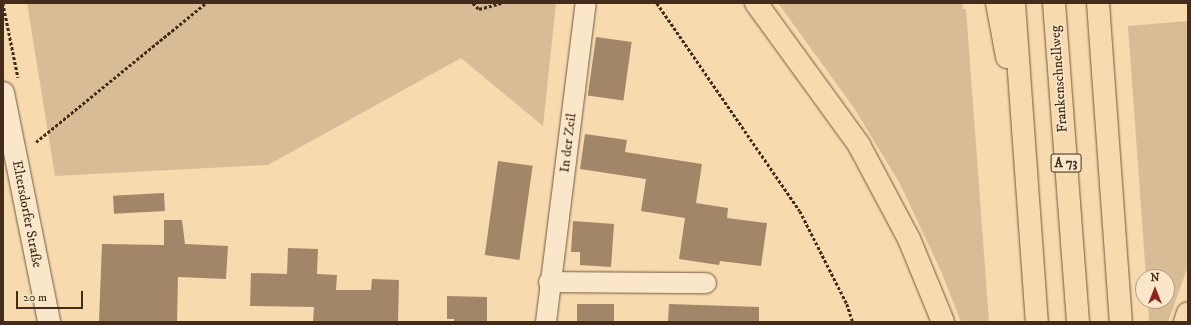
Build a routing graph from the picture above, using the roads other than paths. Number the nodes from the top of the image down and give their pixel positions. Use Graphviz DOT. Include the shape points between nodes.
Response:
graph roads {
  1 [pos="586,3"];
  2 [pos="756,3"];
  3 [pos="997,3"];
  4 [pos="1014,3"];
  5 [pos="1054,3"];
  6 [pos="1098,3"];
  7 [pos="3,93"];
  8 [pos="1027,154"];
  9 [pos="549,282"];
  10 [pos="706,283"];
  11 [pos="1188,313"];
  12 [pos="49,322"];
  13 [pos="546,322"];
  14 [pos="942,322"];
  15 [pos="1037,322"];
  16 [pos="1078,322"];
  17 [pos="1121,322"];
  18 [pos="1185,322"];
  1 -- 9 [label="street, In der Zeil"];
  2 -- 14 [label="highway" via="859,145 909,239"];
  3 -- 8 [label="highway"];
  4 -- 8 [label="highway"];
  5 -- 16 [label="highway, Frankenschnellweg / A 73"];
  6 -- 17 [label="highway"];
  7 -- 12 [label="street, Eltersdorfer Straße" via="24,149"];
  8 -- 15 [label="highway"];
  9 -- 10 [label="street"];
  9 -- 13 [label="street, In der Zeil"];
  11 -- 18 [label="highway"];
}
